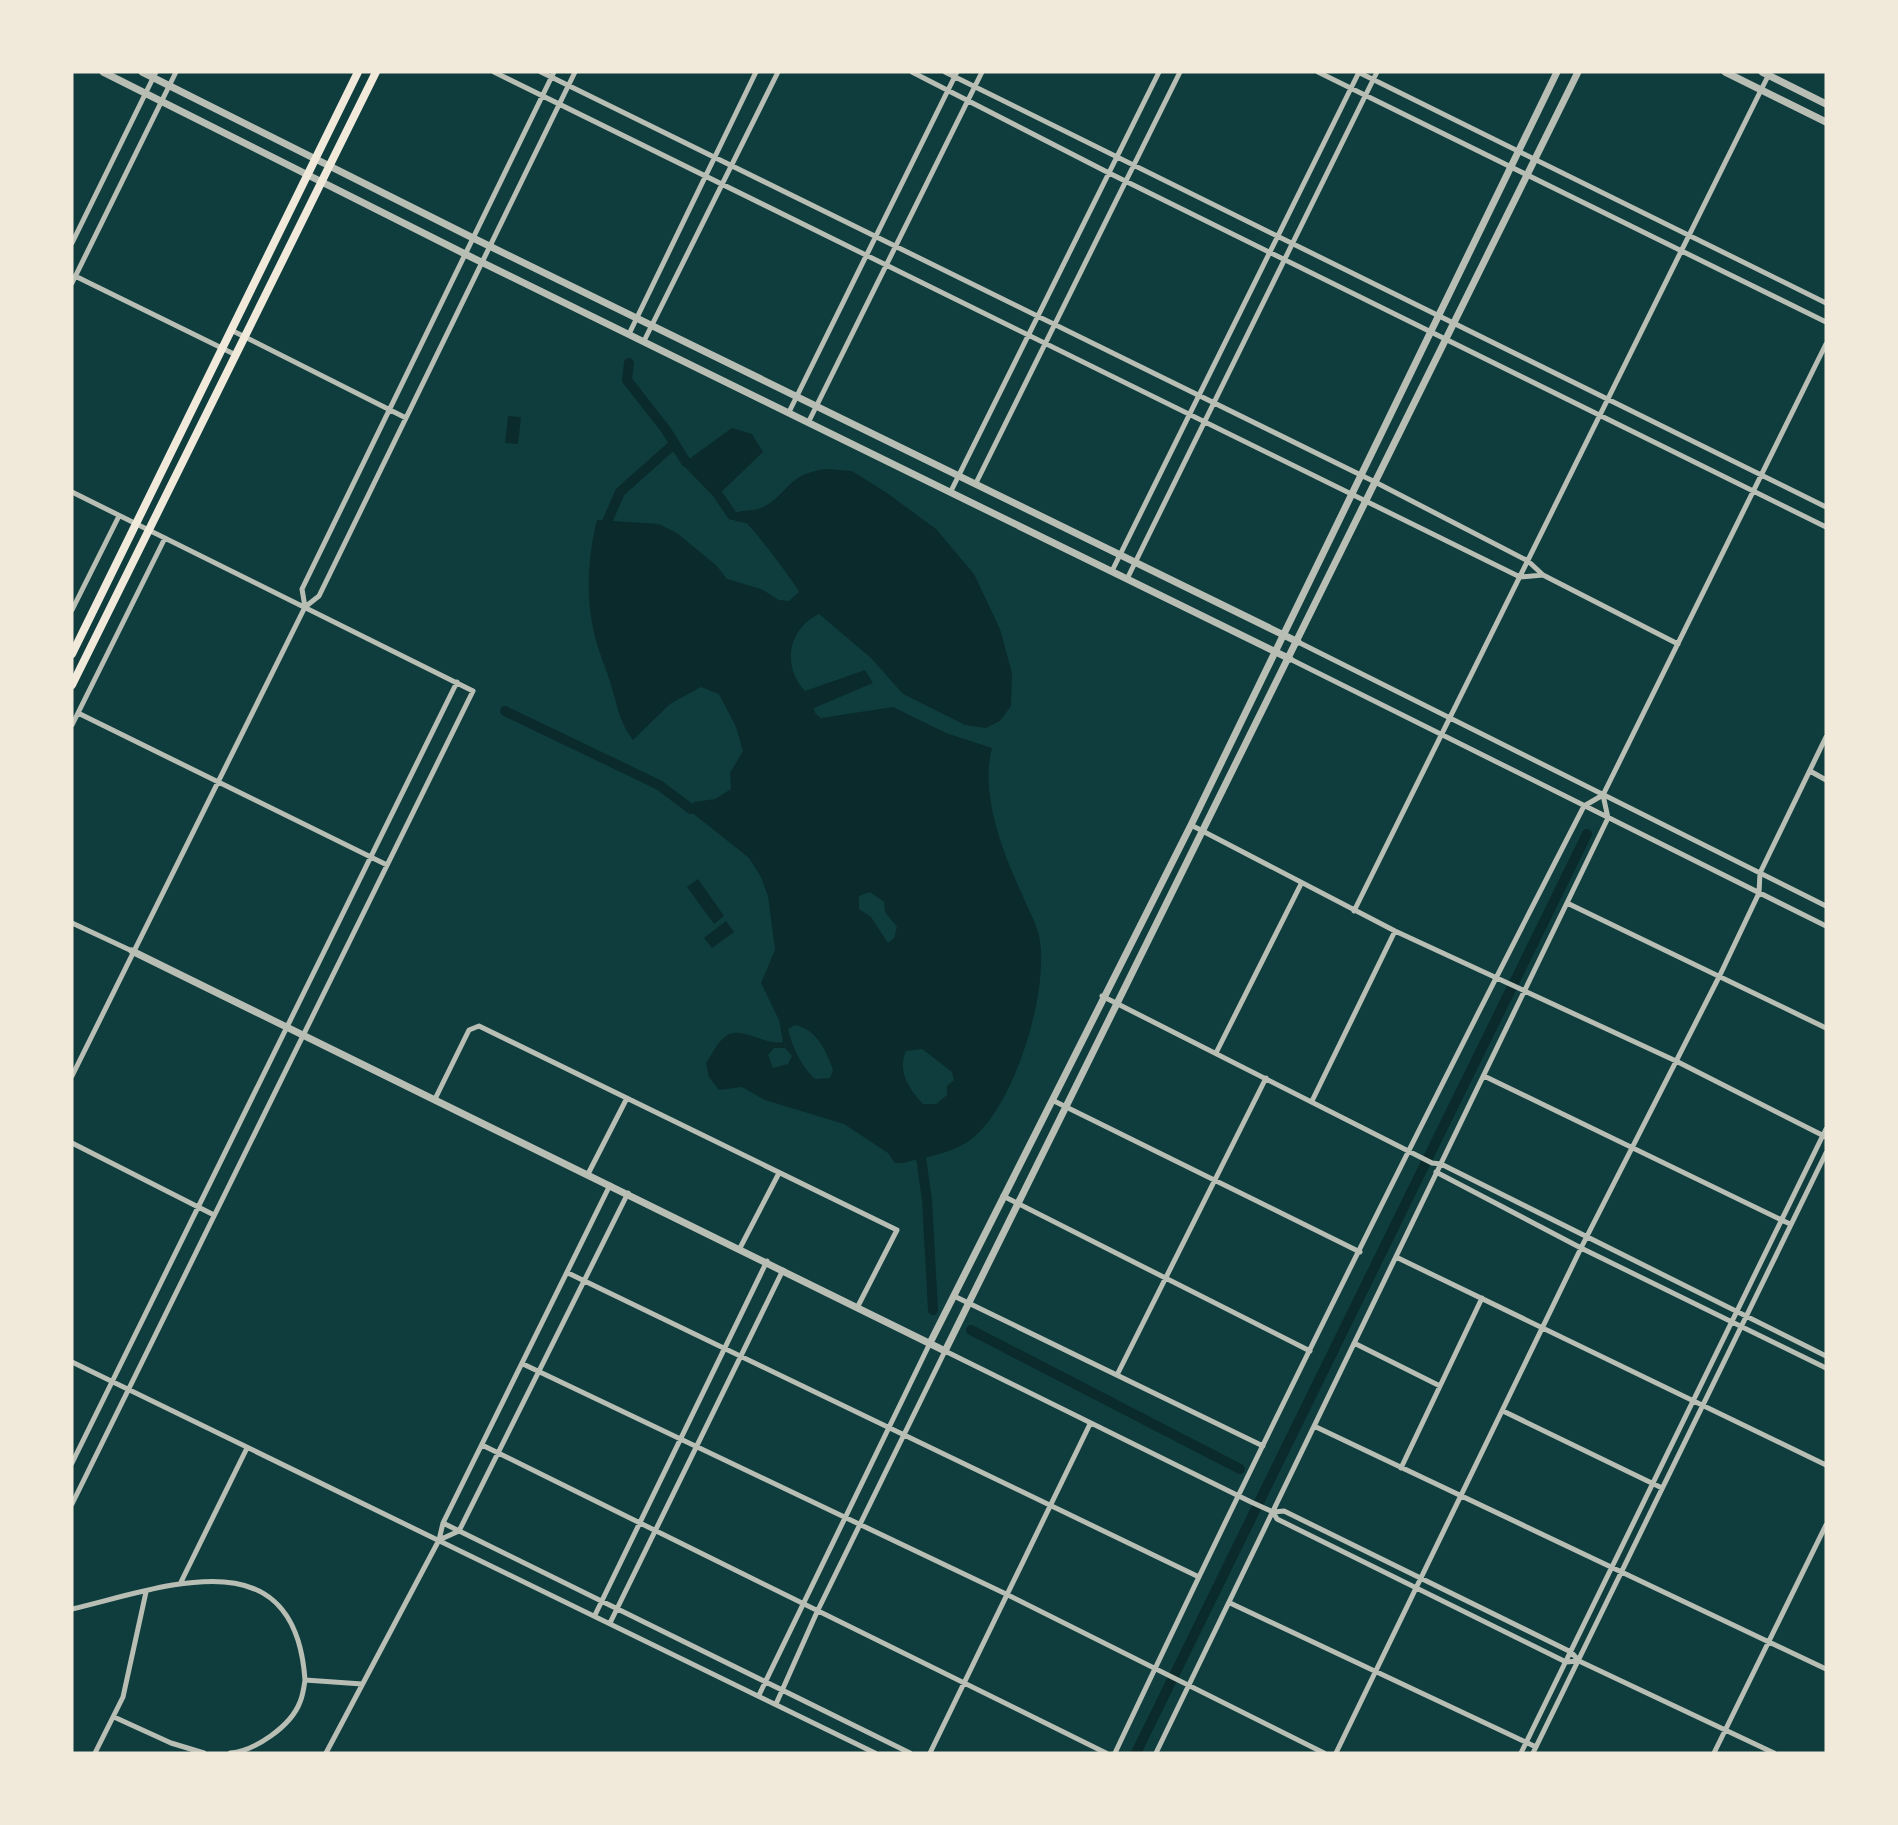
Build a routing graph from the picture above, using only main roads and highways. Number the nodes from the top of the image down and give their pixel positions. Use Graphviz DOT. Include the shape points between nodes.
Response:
graph roads {
  1 [pos="358,72"];
  2 [pos="376,72"];
  3 [pos="72,654"];
  4 [pos="72,685"];
  1 -- 3 [label="main road"];
  2 -- 4 [label="main road"];
}
